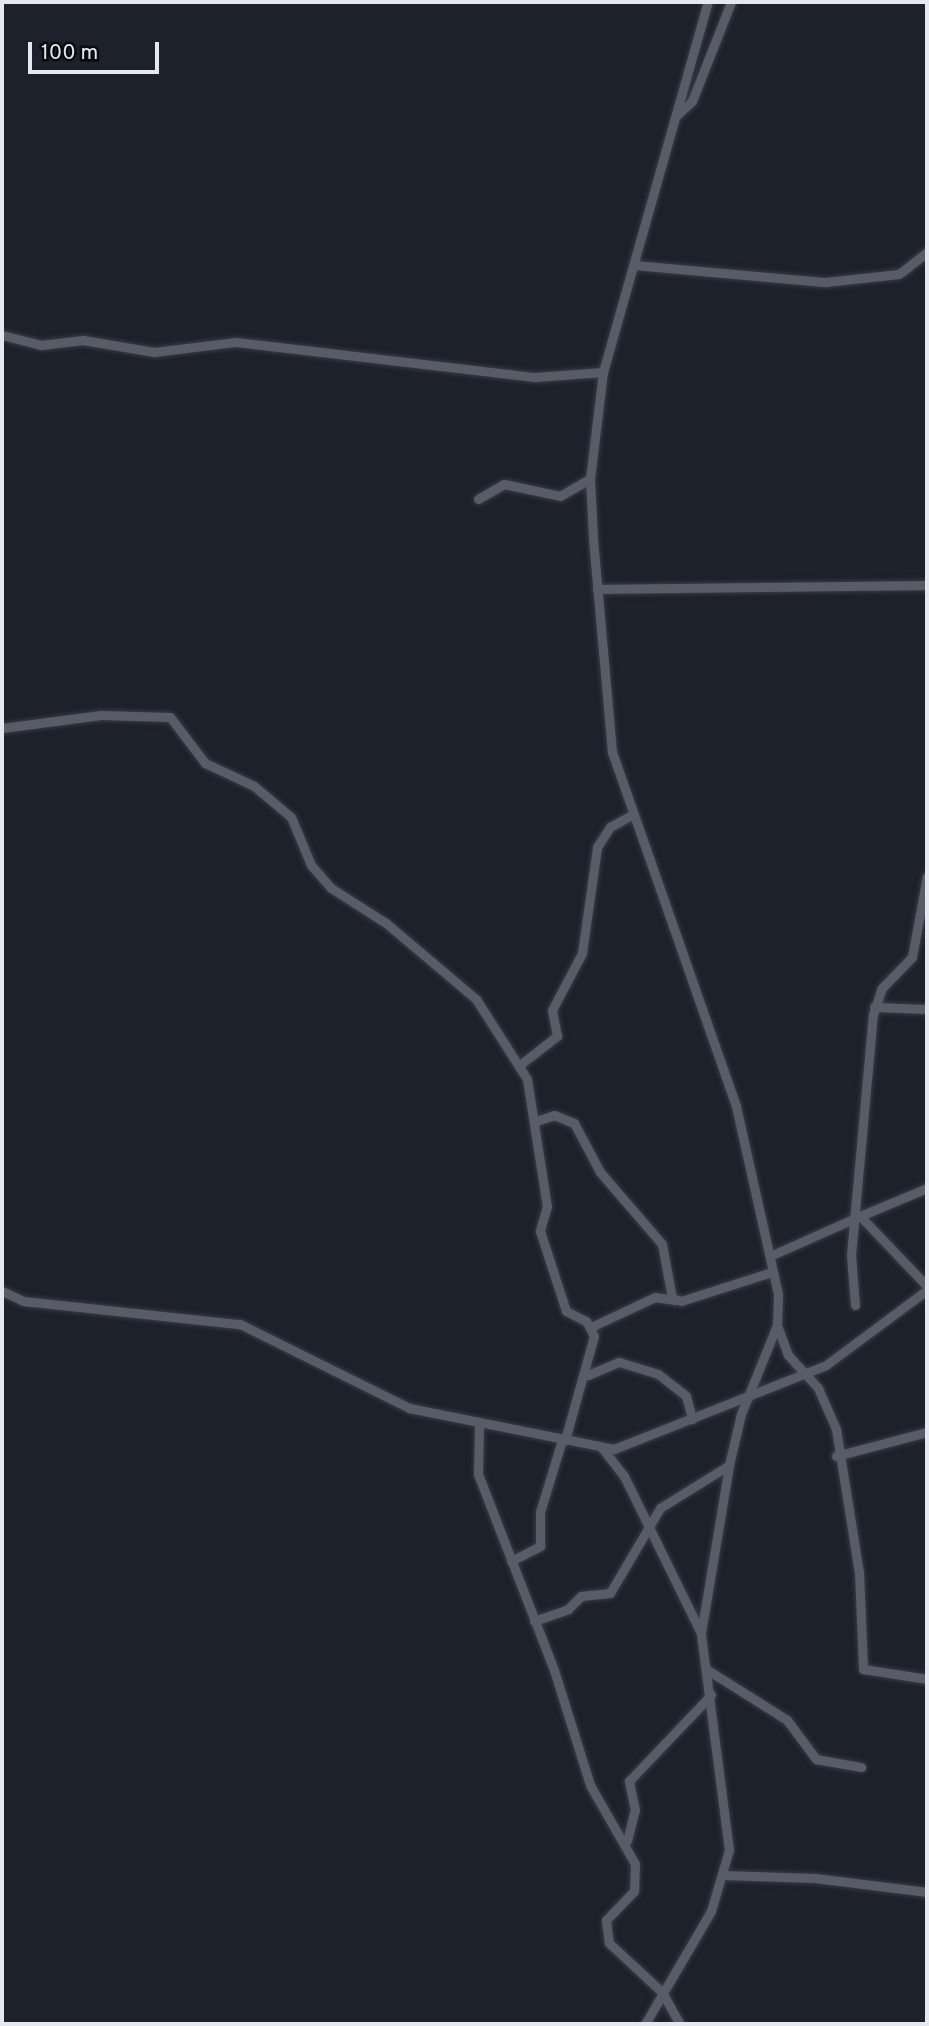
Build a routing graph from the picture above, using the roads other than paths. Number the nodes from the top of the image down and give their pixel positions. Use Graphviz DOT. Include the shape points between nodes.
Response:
graph roads {
  1 [pos="708,2"];
  2 [pos="731,2"];
  3 [pos="676,117"];
  4 [pos="927,252"];
  5 [pos="635,265"];
  6 [pos="2,335"];
  7 [pos="603,372"];
  8 [pos="590,479"];
  9 [pos="478,499"];
  10 [pos="927,585"];
  11 [pos="597,589"];
  12 [pos="2,728"];
  13 [pos="633,814"];
  14 [pos="927,876"];
  15 [pos="874,1007"];
  16 [pos="927,1009"];
  17 [pos="521,1063"];
  18 [pos="536,1121"];
  19 [pos="927,1188"];
  20 [pos="858,1216"];
  21 [pos="770,1255"];
  22 [pos="772,1272"];
  23 [pos="927,1288"];
  24 [pos="2,1290"];
  25 [pos="677,1300"];
  26 [pos="855,1305"];
  27 [pos="777,1325"];
  28 [pos="592,1327"];
  29 [pos="588,1375"];
  30 [pos="806,1375"];
  31 [pos="750,1393"];
  32 [pos="692,1419"];
  33 [pos="479,1426"];
  34 [pos="927,1432"];
  35 [pos="564,1440"];
  36 [pos="602,1448"];
  37 [pos="836,1455"];
  38 [pos="729,1465"];
  39 [pos="650,1533"];
  40 [pos="511,1561"];
  41 [pos="534,1622"];
  42 [pos="701,1633"];
  43 [pos="706,1669"];
  44 [pos="927,1679"];
  45 [pos="711,1695"];
  46 [pos="861,1767"];
  47 [pos="627,1841"];
  48 [pos="723,1875"];
  49 [pos="927,1892"];
  50 [pos="662,1992"];
  51 [pos="645,2024"];
  52 [pos="680,2024"];
  1 -- 3 [label="street"];
  2 -- 3 [label="street" via="691,101"];
  3 -- 5 [label="street"];
  4 -- 5 [label="street" via="899,274 826,282"];
  5 -- 7 [label="street"];
  6 -- 7 [label="street" via="41,345 83,340 154,352 236,342 535,377"];
  7 -- 8 [label="street"];
  8 -- 9 [label="street" via="560,496 505,484"];
  8 -- 11 [label="street"];
  10 -- 11 [label="street"];
  11 -- 13 [label="street" via="608,729"];
  12 -- 17 [label="street" via="101,715 170,717 205,763 254,786 291,817 311,864 331,888 468,989"];
  13 -- 17 [label="street" via="610,827 597,847 582,953 552,1010 556,1036"];
  13 -- 21 [label="street" via="736,1106"];
  14 -- 15 [label="street" via="912,957 882,988"];
  15 -- 16 [label="street"];
  15 -- 20 [label="street"];
  17 -- 18 [label="street"];
  18 -- 25 [label="street" via="554,1115 574,1123 600,1172 662,1244 669,1294"];
  18 -- 28 [label="street" via="547,1206 540,1231 566,1311"];
  19 -- 20 [label="street"];
  20 -- 21 [label="street"];
  20 -- 23 [label="street"];
  20 -- 26 [label="street" via="851,1255"];
  21 -- 22 [label="street"];
  22 -- 25 [label="street"];
  22 -- 27 [label="street"];
  23 -- 30 [label="street" via="843,1355"];
  24 -- 33 [label="street" via="23,1301 240,1324 409,1408"];
  25 -- 28 [label="street" via="655,1297"];
  27 -- 30 [label="street" via="788,1355"];
  27 -- 31 [label="street"];
  28 -- 29 [label="street"];
  29 -- 32 [label="street" via="619,1362 659,1374 686,1396"];
  29 -- 35 [label="street"];
  30 -- 31 [label="street"];
  30 -- 37 [label="street" via="830,1414"];
  31 -- 32 [label="street"];
  31 -- 38 [label="street"];
  32 -- 36 [label="street" via="624,1447"];
  33 -- 35 [label="street"];
  33 -- 40 [label="street" via="478,1474"];
  34 -- 37 [label="street"];
  35 -- 36 [label="street"];
  35 -- 40 [label="street" via="540,1512 540,1546"];
  36 -- 39 [label="street" via="624,1476"];
  37 -- 44 [label="street" via="859,1572 863,1669"];
  38 -- 39 [label="street" via="660,1508"];
  38 -- 42 [label="street"];
  39 -- 41 [label="street" via="624,1561 610,1593 581,1596 568,1609"];
  39 -- 42 [label="street"];
  40 -- 41 [label="street"];
  41 -- 47 [label="street" via="590,1785"];
  42 -- 43 [label="street"];
  43 -- 45 [label="street"];
  43 -- 46 [label="street" via="787,1720 816,1759"];
  45 -- 47 [label="street" via="629,1782 635,1811"];
  45 -- 48 [label="street" via="729,1827"];
  47 -- 50 [label="street" via="636,1886 604,1927 616,1954"];
  48 -- 49 [label="street"];
  48 -- 50 [label="street" via="711,1911"];
  50 -- 51 [label="street"];
  50 -- 52 [label="street"];
}
